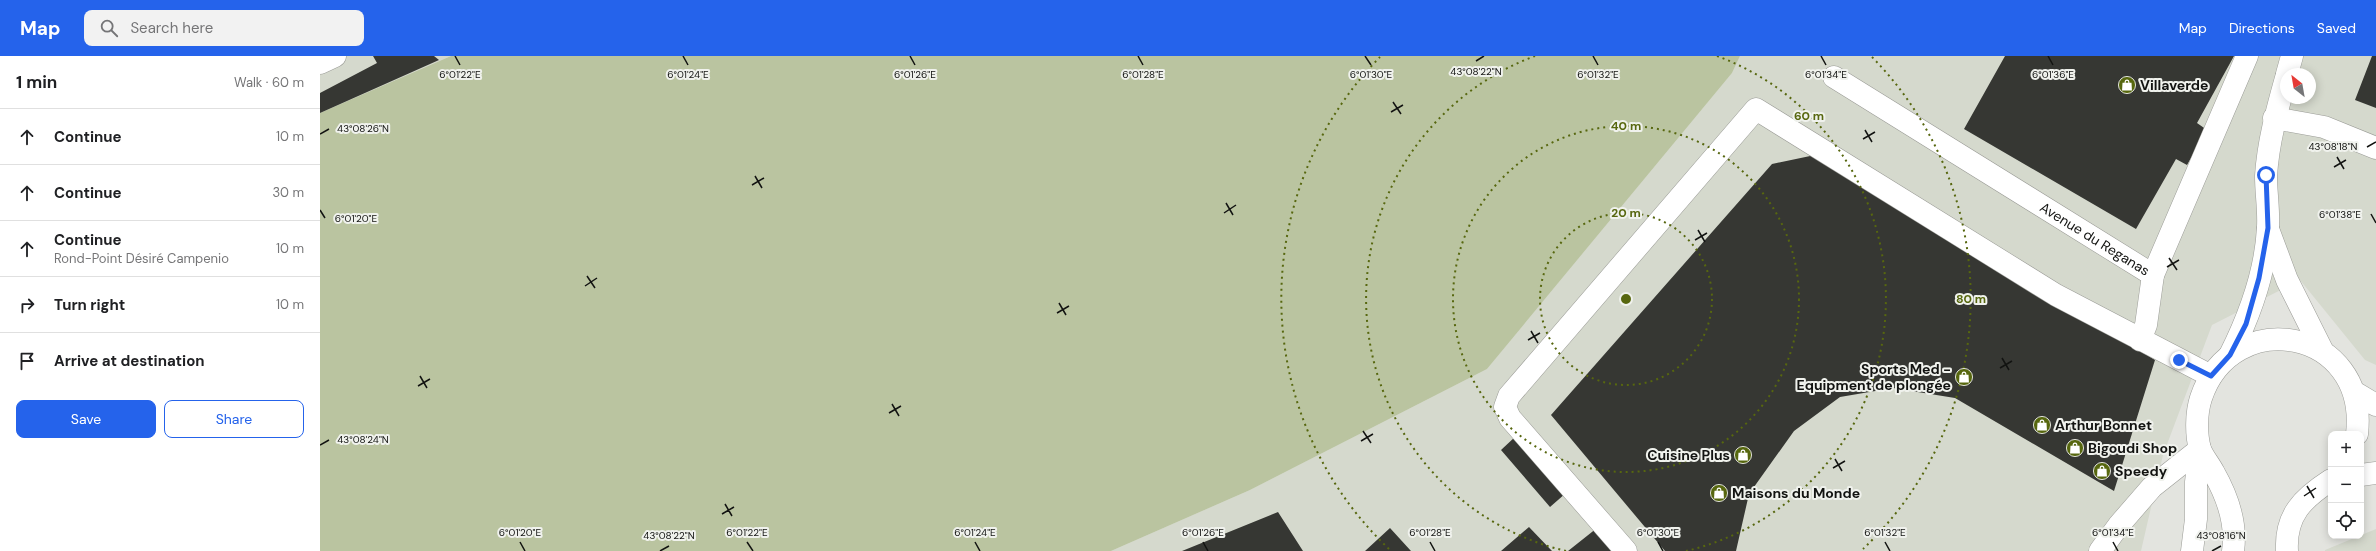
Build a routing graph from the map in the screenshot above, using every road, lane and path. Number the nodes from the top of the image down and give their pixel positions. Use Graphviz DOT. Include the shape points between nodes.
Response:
graph roads {
  1 [pos="335,56"];
  2 [pos="2247,56"];
  3 [pos="2292,56"];
  4 [pos="320,63"];
  5 [pos="2289,68"];
  6 [pos="1834,77"];
  7 [pos="2280,98"];
  8 [pos="2274,118"];
  9 [pos="2376,148"];
  10 [pos="2268,228"];
  11 [pos="2153,274"];
  12 [pos="2140,340"];
  13 [pos="2322,350"];
  14 [pos="2230,355"];
  15 [pos="2211,376"];
  16 [pos="2354,392"];
  17 [pos="2376,405"];
  18 [pos="2357,431"];
  19 [pos="2200,449"];
  20 [pos="2376,473"];
  21 [pos="2364,475"];
  22 [pos="2328,482"];
  23 [pos="1626,551"];
  24 [pos="2100,551"];
  25 [pos="2192,551"];
  26 [pos="2233,551"];
  27 [pos="2287,551"];
  1 -- 4 [label="main road"];
  2 -- 11 [label="main road, Avenue du Reganas"];
  3 -- 5 [label="main road"];
  6 -- 11 [label="main road, Avenue du Reganas"];
  7 -- 8 [label="main road"];
  8 -- 9 [label="main road" via="2324,127"];
  8 -- 10 [label="main road" via="2266,175"];
  10 -- 13 [label="main road" via="2287,280"];
  10 -- 14 [label="main road" via="2259,278 2246,324"];
  11 -- 12 [label="main road" via="2146,325"];
  12 -- 15 [label="main road"];
  12 -- 23 [label="main road" via="2056,295 1756,109 1509,396 1505,407 1510,418"];
  13 -- 14 [label="main road" via="2300,341 2276,339 2251,344"];
  13 -- 16 [label="main road" via="2338,364"];
  14 -- 15 [label="main road"];
  15 -- 19 [label="main road" via="2201,399 2197,423"];
  16 -- 17 [label="main road"];
  16 -- 18 [label="main road" via="2359,419"];
  19 -- 24 [label="main road" via="2152,487"];
  19 -- 25 [label="main road"];
  19 -- 26 [label="main road" via="2214,472 2230,509"];
  20 -- 21 [label="main road"];
  22 -- 27 [label="main road" via="2310,493 2296,510 2289,528"];
}
